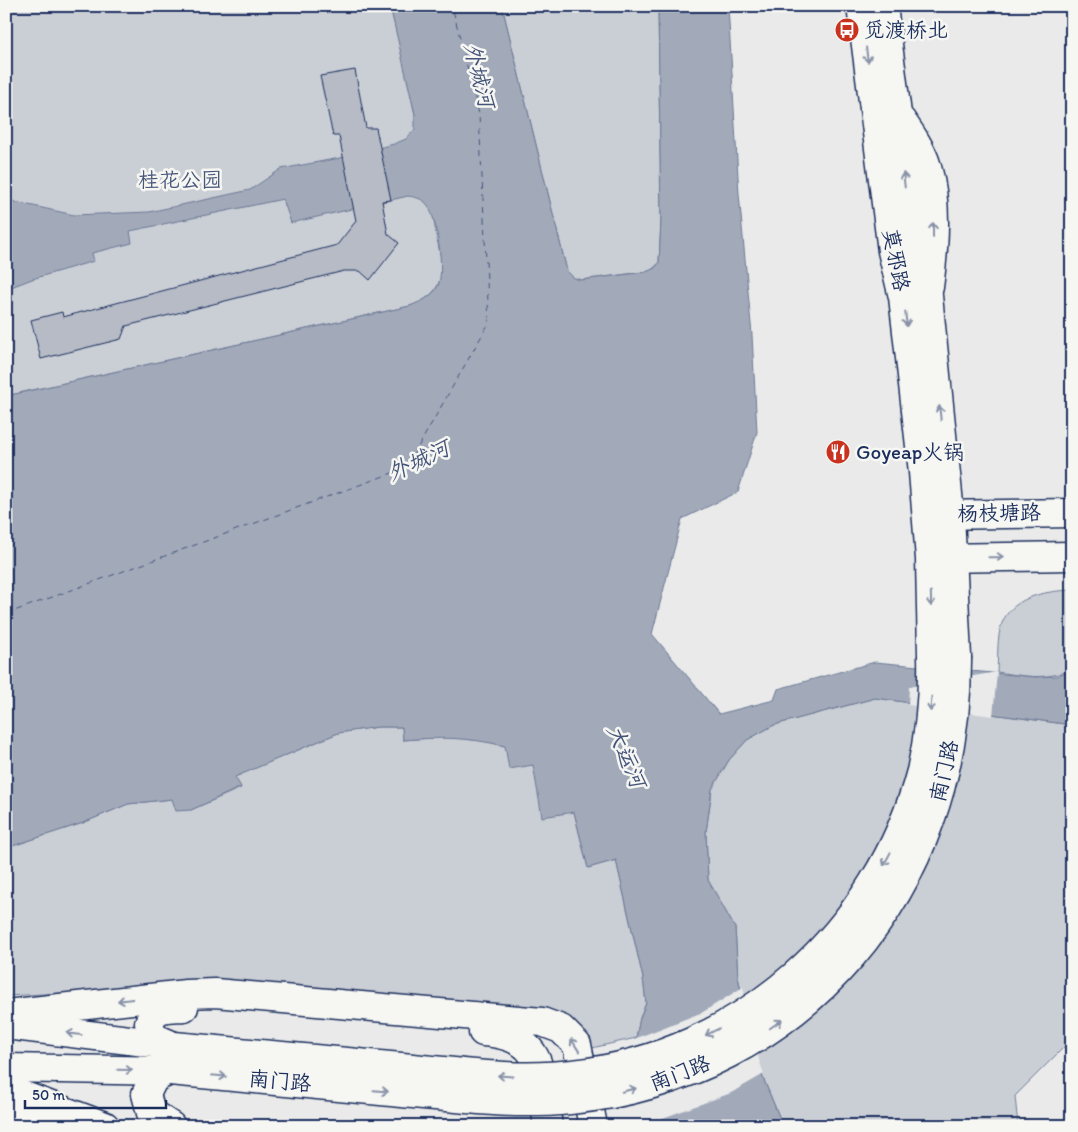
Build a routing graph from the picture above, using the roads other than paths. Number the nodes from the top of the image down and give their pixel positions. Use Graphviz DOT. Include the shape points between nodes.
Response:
graph roads {
  1 [pos="861,6"];
  2 [pos="883,6"];
  3 [pos="1072,513"];
  4 [pos="938,514"];
  5 [pos="1072,556"];
  6 [pos="942,558"];
  7 [pos="6,1014"];
  8 [pos="6,1025"];
  9 [pos="172,1058"];
  10 [pos="6,1068"];
  11 [pos="6,1089"];
  12 [pos="6,1109"];
  13 [pos="80,1126"];
  14 [pos="105,1126"];
  15 [pos="171,1126"];
  16 [pos="548,1126"];
  17 [pos="593,1126"];
  1 -- 4 [label="main road, 莫邪路, one-way" via="892,251 903,298"];
  4 -- 2 [label="main road, 莫邪路, one-way" via="928,296 933,257 931,186 927,167 914,138 898,114"];
  3 -- 4 [label="main road, 杨枝塘路"];
  4 -- 6 [label="main road, 南门路"];
  6 -- 5 [label="main road, 杨枝塘路, one-way"];
  6 -- 9 [label="main road, 南门路, bridge" via="945,656 956,714 947,769 931,823 898,891 861,945 822,986 779,1022 731,1052 679,1075 625,1092 540,1102 484,1100"];
  17 -- 7 [label="main road, one-way" via="577,1045 561,1029 542,1022 215,993"];
  9 -- 8 [label="main road, 南门路, one-way"];
  10 -- 9 [label="main road, 南门路, one-way"];
  9 -- 15 [label="main road" via="154,1078 146,1094 151,1113"];
  9 -- 16 [label="main road" via="150,1030 149,1020 159,1009 185,1007 506,1035 526,1044 534,1054"];
  11 -- 14 [label="main road"];
  12 -- 13 [label="street"];
}
